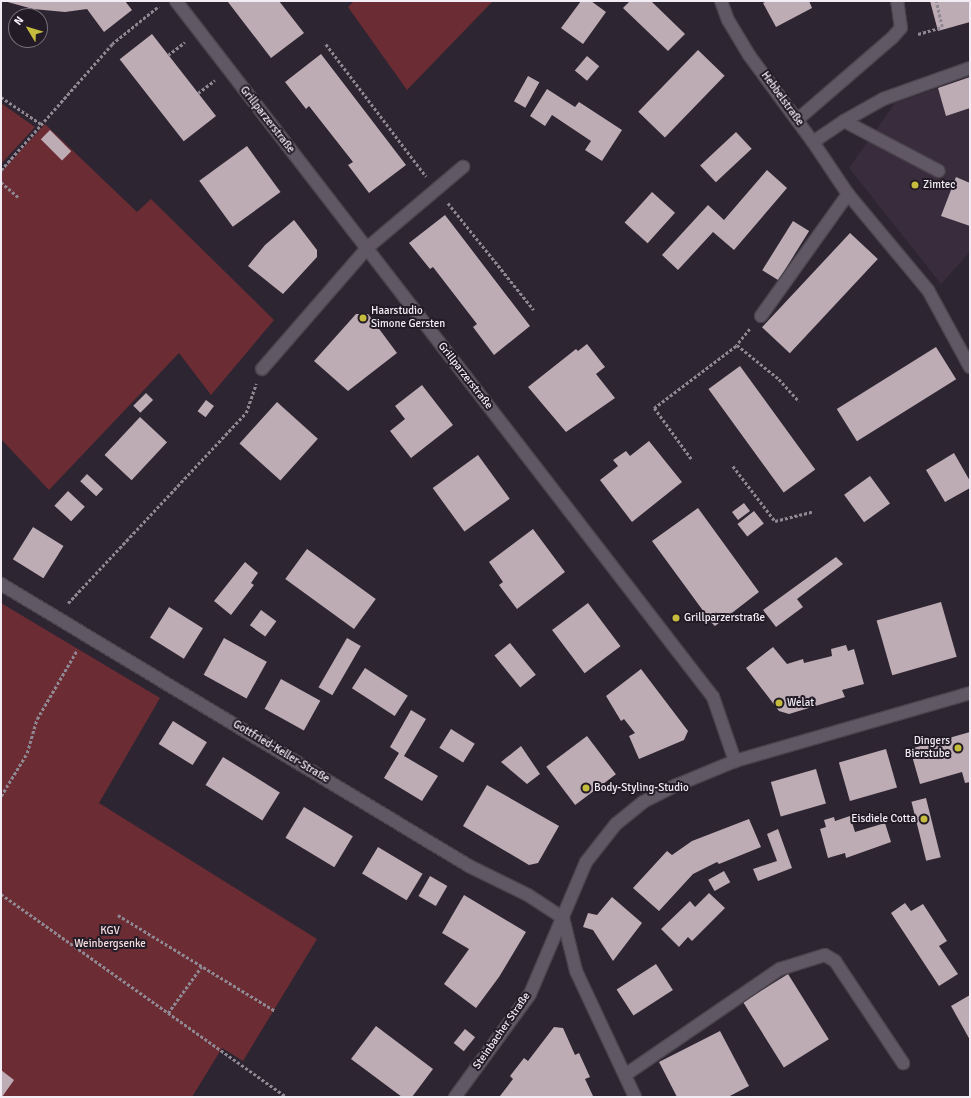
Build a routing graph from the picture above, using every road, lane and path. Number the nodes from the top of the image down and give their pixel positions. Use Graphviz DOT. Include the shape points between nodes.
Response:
graph roads {
  1 [pos="166,1"];
  2 [pos="176,1"];
  3 [pos="721,1"];
  4 [pos="898,1"];
  5 [pos="970,68"];
  6 [pos="1,98"];
  7 [pos="797,120"];
  8 [pos="844,121"];
  9 [pos="41,124"];
  10 [pos="813,142"];
  11 [pos="463,167"];
  12 [pos="1,170"];
  13 [pos="939,171"];
  14 [pos="1,182"];
  15 [pos="848,194"];
  16 [pos="18,197"];
  17 [pos="367,248"];
  18 [pos="761,316"];
  19 [pos="750,329"];
  20 [pos="737,345"];
  21 [pos="970,367"];
  22 [pos="262,369"];
  23 [pos="799,401"];
  24 [pos="691,459"];
  25 [pos="733,466"];
  26 [pos="812,512"];
  27 [pos="1,584"];
  28 [pos="56,616"];
  29 [pos="79,648"];
  30 [pos="970,694"];
  31 [pos="735,761"];
  32 [pos="1,796"];
  33 [pos="1,894"];
  34 [pos="118,916"];
  35 [pos="563,918"];
  36 [pos="201,966"];
  37 [pos="275,1011"];
  38 [pos="168,1013"];
  39 [pos="903,1063"];
  40 [pos="625,1075"];
  41 [pos="287,1097"];
  42 [pos="455,1097"];
  43 [pos="635,1097"];
  1 -- 9 [label="path" via="112,44"];
  2 -- 17 [label="street, Grillparzerstraße"];
  3 -- 7 [label="street, Hebbelstraße" via="728,20 749,54"];
  4 -- 7 [label="street" via="901,28"];
  5 -- 8 [label="street" via="883,99"];
  6 -- 9 [label="path"];
  7 -- 10 [label="street, Hebbelstraße"];
  8 -- 10 [label="street"];
  8 -- 13 [label="street"];
  9 -- 12 [label="path"];
  10 -- 15 [label="street, Hebbelstraße"];
  11 -- 17 [label="street"];
  14 -- 16 [label="path"];
  15 -- 18 [label="street"];
  15 -- 21 [label="street, Hebbelstraße" via="928,290"];
  17 -- 22 [label="street"];
  17 -- 31 [label="street, Grillparzerstraße" via="713,697"];
  19 -- 20 [label="path"];
  20 -- 23 [label="path" via="779,379"];
  20 -- 24 [label="path" via="654,408"];
  22 -- 28 [label="path" via="246,414"];
  25 -- 26 [label="path" via="775,521"];
  27 -- 28 [label="street, Gottfried-Keller-Straße"];
  28 -- 35 [label="street, Gottfried-Keller-Straße" via="465,863 528,895"];
  29 -- 32 [label="path" via="37,719 27,753"];
  30 -- 31 [label="street, Steinbacher Straße"];
  31 -- 35 [label="street, Steinbacher Straße" via="644,802 616,824 580,872"];
  33 -- 38 [label="path"];
  34 -- 36 [label="path"];
  35 -- 40 [label="street" via="576,971"];
  35 -- 42 [label="street, Steinbacher Straße" via="530,994"];
  36 -- 37 [label="path"];
  36 -- 38 [label="path"];
  38 -- 41 [label="path"];
  39 -- 40 [label="street" via="835,961 825,955 780,969"];
  40 -- 43 [label="street"];
}
